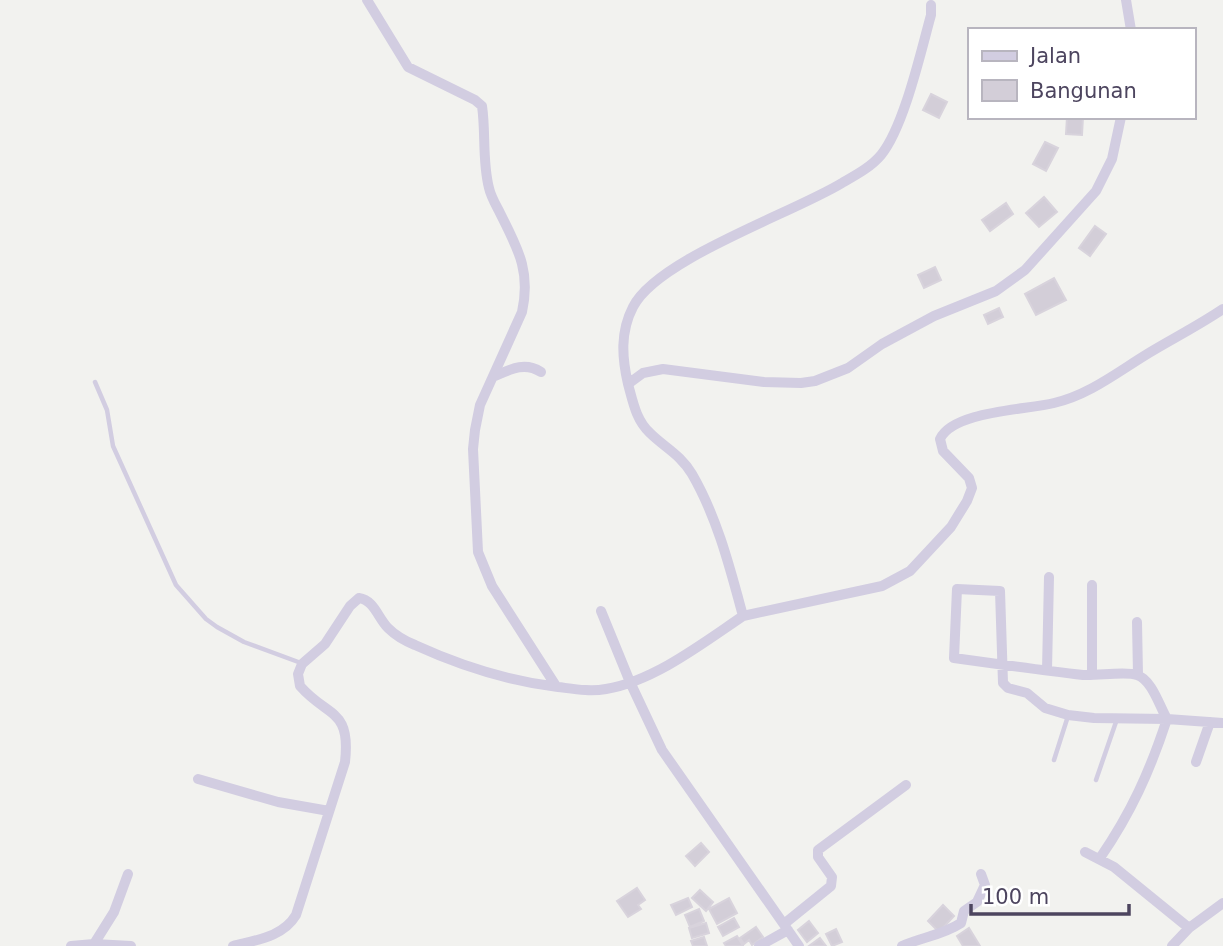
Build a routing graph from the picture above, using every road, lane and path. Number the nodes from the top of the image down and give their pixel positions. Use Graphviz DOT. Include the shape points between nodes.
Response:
graph roads {
  1 [pos="367,0"];
  2 [pos="1126,0"];
  3 [pos="931,5"];
  4 [pos="1131,28"];
  5 [pos="1121,119"];
  6 [pos="1223,309"];
  7 [pos="541,372"];
  8 [pos="493,377"];
  9 [pos="95,382"];
  10 [pos="628,384"];
  11 [pos="1049,577"];
  12 [pos="1092,585"];
  13 [pos="601,611"];
  14 [pos="743,617"];
  15 [pos="1137,622"];
  16 [pos="302,664"];
  17 [pos="1001,664"];
  18 [pos="1047,670"];
  19 [pos="1092,675"];
  20 [pos="1138,675"];
  21 [pos="630,682"];
  22 [pos="556,687"];
  23 [pos="1068,715"];
  24 [pos="1117,719"];
  25 [pos="1167,719"];
  26 [pos="1210,722"];
  27 [pos="1223,723"];
  28 [pos="1054,760"];
  29 [pos="1196,762"];
  30 [pos="198,779"];
  31 [pos="1096,780"];
  32 [pos="906,785"];
  33 [pos="329,811"];
  34 [pos="1085,852"];
  35 [pos="1100,859"];
  36 [pos="128,874"];
  37 [pos="981,874"];
  38 [pos="1223,903"];
  39 [pos="786,927"];
  40 [pos="1189,928"];
  41 [pos="94,944"];
  42 [pos="71,946"];
  43 [pos="131,946"];
  44 [pos="233,946"];
  45 [pos="759,946"];
  46 [pos="799,946"];
  47 [pos="902,946"];
  48 [pos="1172,946"];
  1 -- 8 [label="street" via="408,67 482,106 489,190 526,275 522,312"];
  2 -- 4 [label="street"];
  3 -- 10 [label="street" via="904,106 880,155 826,193 740,232 651,284 633,306 625,328"];
  5 -- 10 [label="street" via="1112,159 1096,191 1025,270 996,292 941,312 881,344 848,368 815,381 764,382 663,369 643,373"];
  6 -- 14 [label="street" via="1084,392 1056,403 983,415 949,427 940,447 969,478 972,488 935,546 898,579"];
  7 -- 8 [label="street" via="523,366"];
  8 -- 22 [label="street" via="480,405 472,449 478,552 492,586"];
  9 -- 16 [label="lane" via="107,410 113,446 176,585 217,627"];
  10 -- 14 [label="street" via="641,422 687,466 702,494"];
  11 -- 18 [label="street"];
  12 -- 19 [label="street"];
  13 -- 21 [label="street"];
  14 -- 21 [label="street" via="691,652"];
  15 -- 20 [label="street"];
  16 -- 22 [label="street" via="332,636 353,602 362,598 388,628 415,645 505,678"];
  16 -- 33 [label="street" via="300,686 333,712 347,739 345,762"];
  17 -- 17 [label="street" via="954,658 957,589 1000,590"];
  17 -- 18 [label="street"];
  17 -- 23 [label="street" via="1008,688"];
  18 -- 19 [label="street"];
  19 -- 20 [label="street"];
  20 -- 25 [label="street" via="1149,685"];
  21 -- 22 [label="street" via="592,690"];
  21 -- 39 [label="street" via="662,750"];
  23 -- 24 [label="street"];
  23 -- 28 [label="lane"];
  24 -- 25 [label="street"];
  24 -- 31 [label="lane"];
  25 -- 26 [label="street"];
  25 -- 35 [label="street" via="1137,799"];
  26 -- 27 [label="street"];
  26 -- 29 [label="street"];
  30 -- 33 [label="street"];
  32 -- 39 [label="street" via="818,849 818,857 832,877 831,886"];
  33 -- 44 [label="street" via="292,922 276,934"];
  34 -- 35 [label="street"];
  35 -- 40 [label="street"];
  36 -- 41 [label="street" via="114,912"];
  37 -- 47 [label="street" via="985,885 978,901 964,911 961,923"];
  38 -- 40 [label="street"];
  39 -- 45 [label="street"];
  39 -- 46 [label="street"];
  40 -- 48 [label="street"];
  41 -- 42 [label="street"];
  41 -- 43 [label="street"];
}
